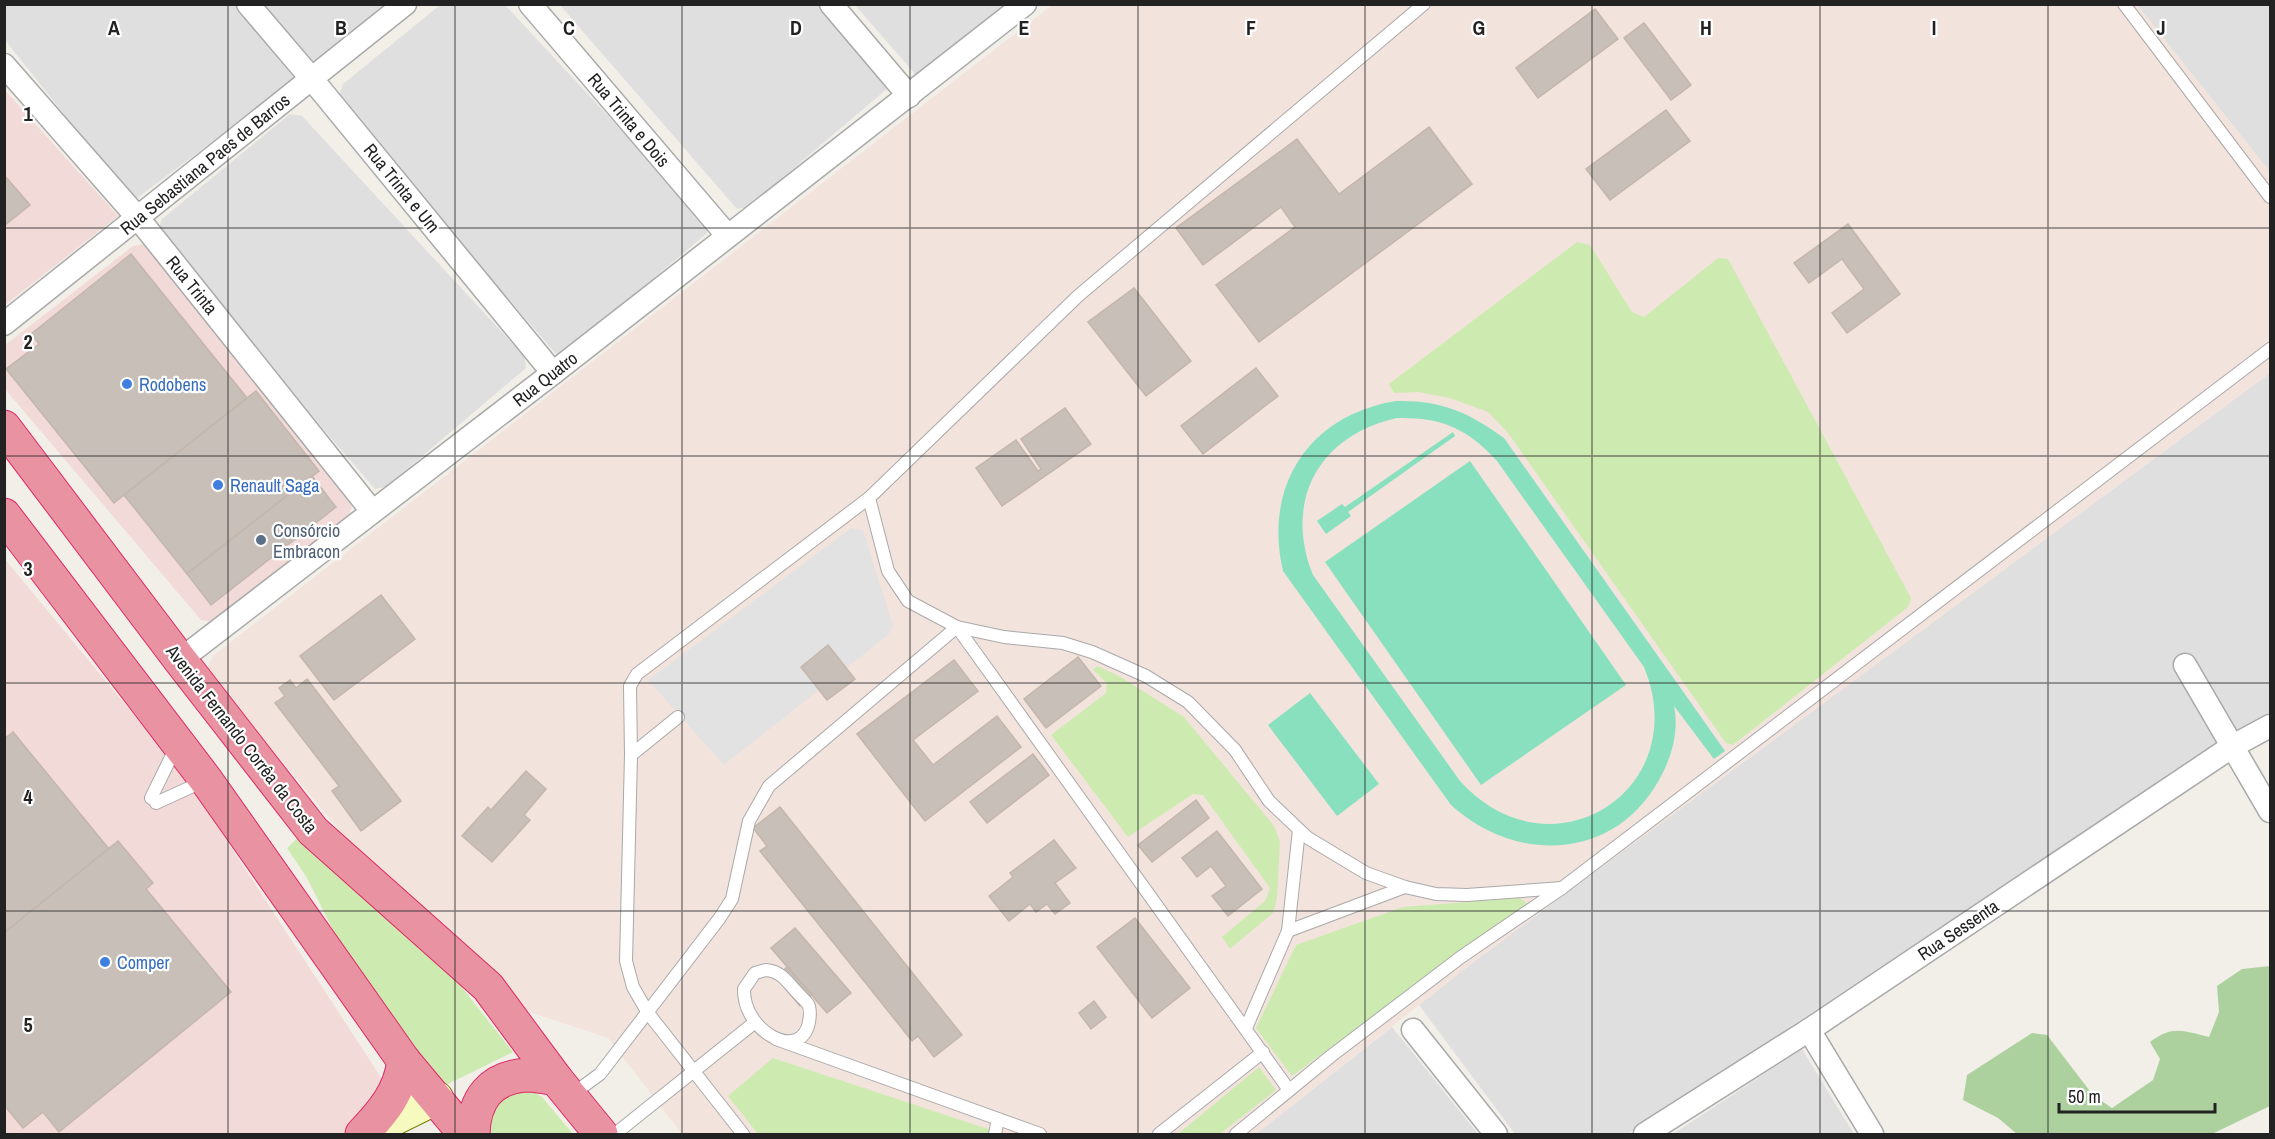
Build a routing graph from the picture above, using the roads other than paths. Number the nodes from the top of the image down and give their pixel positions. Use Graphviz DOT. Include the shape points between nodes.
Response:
graph roads {
  1 [pos="248,4"];
  2 [pos="405,4"];
  3 [pos="530,4"];
  4 [pos="831,4"];
  5 [pos="1025,4"];
  6 [pos="1424,4"];
  7 [pos="2124,4"];
  8 [pos="4,65"];
  9 [pos="312,78"];
  10 [pos="909,96"];
  11 [pos="2271,197"];
  12 [pos="138,218"];
  13 [pos="727,236"];
  14 [pos="4,324"];
  15 [pos="2271,349"];
  16 [pos="553,373"];
  17 [pos="4,427"];
  18 [pos="868,498"];
  19 [pos="372,511"];
  20 [pos="4,515"];
  21 [pos="957,627"];
  22 [pos="180,660"];
  23 [pos="2186,665"];
  24 [pos="678,717"];
  25 [pos="2271,726"];
  26 [pos="177,743"];
  27 [pos="2233,746"];
  28 [pos="631,756"];
  29 [pos="206,780"];
  30 [pos="2271,811"];
  31 [pos="1299,830"];
  32 [pos="1405,887"];
  33 [pos="1562,888"];
  34 [pos="1288,931"];
  35 [pos="648,1013"];
  36 [pos="754,1023"];
  37 [pos="1246,1028"];
  38 [pos="1413,1030"];
  39 [pos="1809,1030"];
  40 [pos="776,1039"];
  41 [pos="1263,1052"];
  42 [pos="404,1061"];
  43 [pos="695,1072"];
  44 [pos="500,1081"];
  45 [pos="562,1087"];
  46 [pos="1289,1090"];
  47 [pos="437,1098"];
  48 [pos="998,1119"];
  49 [pos="363,1134"];
  50 [pos="465,1134"];
  51 [pos="473,1134"];
  52 [pos="601,1134"];
  53 [pos="615,1134"];
  54 [pos="743,1134"];
  55 [pos="995,1134"];
  56 [pos="1040,1134"];
  57 [pos="1159,1134"];
  58 [pos="1236,1134"];
  59 [pos="1496,1134"];
  60 [pos="1645,1134"];
  61 [pos="1872,1134"];
  1 -- 9 [label="street, Rua Trinta e Um"];
  2 -- 9 [label="street, Rua Sebastiana Paes de Barros"];
  3 -- 13 [label="street, Rua Trinta e Dois"];
  4 -- 10 [label="street"];
  5 -- 10 [label="street, Rua Quatro"];
  6 -- 18 [label="lane" via="1078,296"];
  7 -- 11 [label="lane"];
  8 -- 12 [label="street, Rua Trinta"];
  9 -- 12 [label="street, Rua Sebastiana Paes de Barros"];
  9 -- 16 [label="street, Rua Trinta e Um"];
  10 -- 13 [label="street, Rua Quatro"];
  12 -- 14 [label="street, Rua Sebastiana Paes de Barros"];
  12 -- 19 [label="street, Rua Trinta"];
  13 -- 16 [label="street, Rua Quatro"];
  15 -- 33 [label="lane"];
  16 -- 19 [label="street, Rua Quatro"];
  17 -- 22 [label="highway, Avenida Fernando Corrêa da Costa"];
  18 -- 21 [label="lane" via="888,571 908,601"];
  18 -- 28 [label="lane" via="637,675 630,686"];
  19 -- 22 [label="street, Rua Quatro"];
  20 -- 26 [label="highway"];
  21 -- 31 [label="lane" via="1063,643 1146,676 1188,702 1204,718 1235,750 1269,801"];
  21 -- 35 [label="lane" via="770,786 749,821 732,899"];
  21 -- 37 [label="lane"];
  22 -- 45 [label="highway, Avenida Fernando Corrêa da Costa" via="313,831 488,987"];
  23 -- 27 [label="street"];
  24 -- 28 [label="lane"];
  25 -- 27 [label="street, Rua Sessenta"];
  26 -- 29 [label="highway"];
  26 -- 29 [label="lane" via="153,801"];
  27 -- 30 [label="street"];
  27 -- 39 [label="street, Rua Sessenta"];
  28 -- 35 [label="lane" via="626,961 633,987"];
  29 -- 42 [label="highway"];
  31 -- 32 [label="lane" via="1366,873"];
  31 -- 34 [label="lane"];
  32 -- 33 [label="lane" via="1467,895"];
  32 -- 34 [label="lane"];
  33 -- 46 [label="lane" via="1461,957"];
  34 -- 37 [label="lane"];
  35 -- 43 [label="lane"];
  35 -- 45 [label="lane" via="600,1074"];
  36 -- 40 [label="lane"];
  36 -- 40 [label="lane" via="744,989 755,973 778,972 809,1006 810,1016 803,1035"];
  36 -- 43 [label="lane"];
  37 -- 41 [label="lane"];
  38 -- 59 [label="street"];
  39 -- 60 [label="street, Rua Sessenta"];
  39 -- 61 [label="street"];
  40 -- 48 [label="lane"];
  41 -- 46 [label="lane"];
  41 -- 57 [label="lane"];
  42 -- 47 [label="highway"];
  42 -- 49 [label="highway" via="395,1094"];
  43 -- 53 [label="lane"];
  43 -- 54 [label="lane"];
  44 -- 45 [label="highway" via="527,1075"];
  44 -- 47 [label="highway"];
  44 -- 51 [label="highway" via="480,1098 473,1116"];
  45 -- 52 [label="highway, Avenida Fernando Corrêa da Costa"];
  46 -- 58 [label="lane"];
  47 -- 49 [label="main road"];
  47 -- 50 [label="highway"];
  48 -- 55 [label="lane"];
  48 -- 56 [label="lane"];
}
